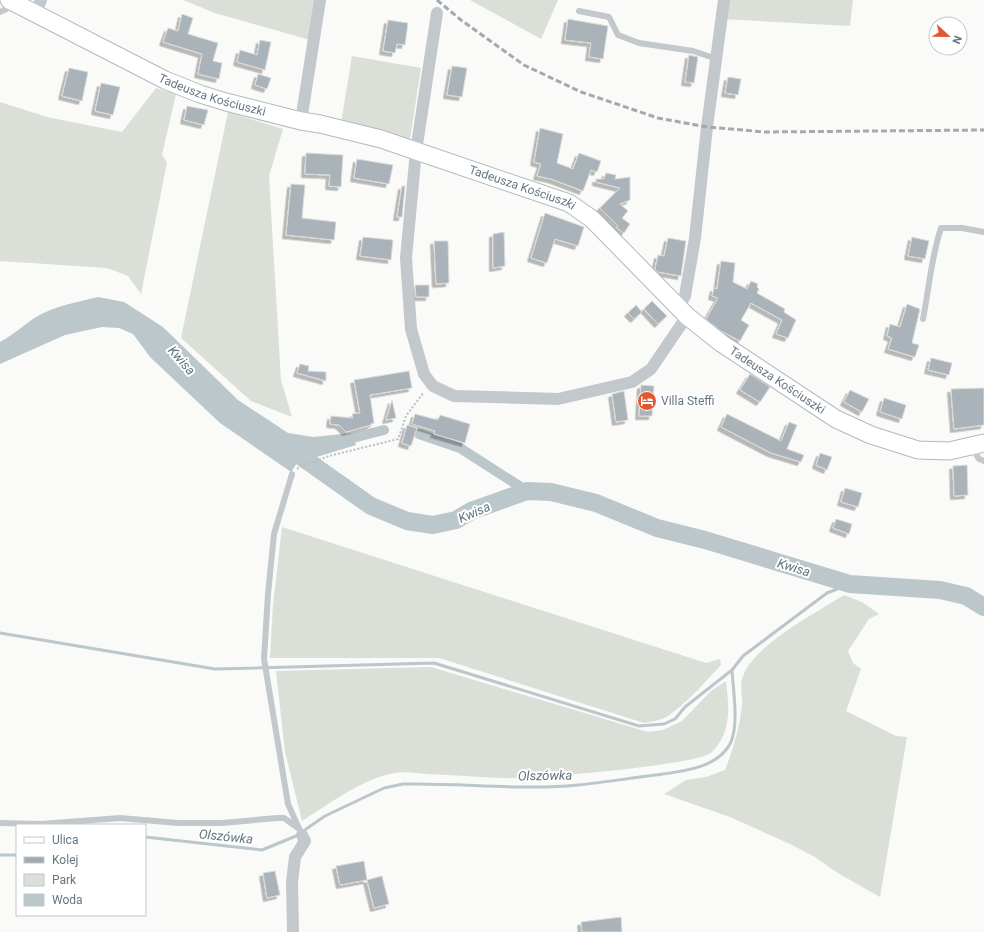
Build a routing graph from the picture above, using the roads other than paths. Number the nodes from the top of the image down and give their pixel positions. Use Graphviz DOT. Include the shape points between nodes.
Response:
graph roads {
  1 [pos="320,0"];
  2 [pos="724,0"];
  3 [pos="13,2"];
  4 [pos="38,7"];
  5 [pos="579,11"];
  6 [pos="0,12"];
  7 [pos="437,14"];
  8 [pos="717,59"];
  9 [pos="301,121"];
  10 [pos="416,151"];
  11 [pos="984,232"];
  12 [pos="682,311"];
  13 [pos="923,319"];
  14 [pos="978,444"];
  15 [pos="984,461"];
  16 [pos="292,474"];
  17 [pos="288,804"];
  18 [pos="284,818"];
  19 [pos="0,823"];
  20 [pos="301,832"];
  21 [pos="294,932"];
  1 -- 9 [label="street"];
  2 -- 8 [label="street"];
  3 -- 4 [label="main road, Tadeusza Kościuszki"];
  3 -- 6 [label="lane"];
  4 -- 9 [label="main road, Tadeusza Kościuszki" via="165,80 226,102"];
  5 -- 8 [label="lane" via="609,17 618,35 639,42 693,51"];
  7 -- 10 [label="street"];
  8 -- 12 [label="street" via="695,238"];
  9 -- 10 [label="main road, Tadeusza Kościuszki" via="381,139"];
  10 -- 12 [label="main road, Tadeusza Kościuszki" via="568,203 592,219"];
  10 -- 12 [label="street" via="406,266 411,329 424,374 432,384 454,396 558,399 632,382 651,369"];
  11 -- 13 [label="lane" via="940,228"];
  12 -- 14 [label="main road, Tadeusza Kościuszki" via="721,343 800,397 857,430 918,450 948,451"];
  14 -- 15 [label="lane" via="979,458"];
  16 -- 17 [label="lane" via="274,534 264,662"];
  17 -- 18 [label="lane" via="288,812"];
  17 -- 20 [label="lane"];
  18 -- 19 [label="lane" via="222,823 178,823 120,818 41,824"];
  18 -- 20 [label="lane"];
  20 -- 21 [label="street" via="305,841 295,857 292,882"];
}
